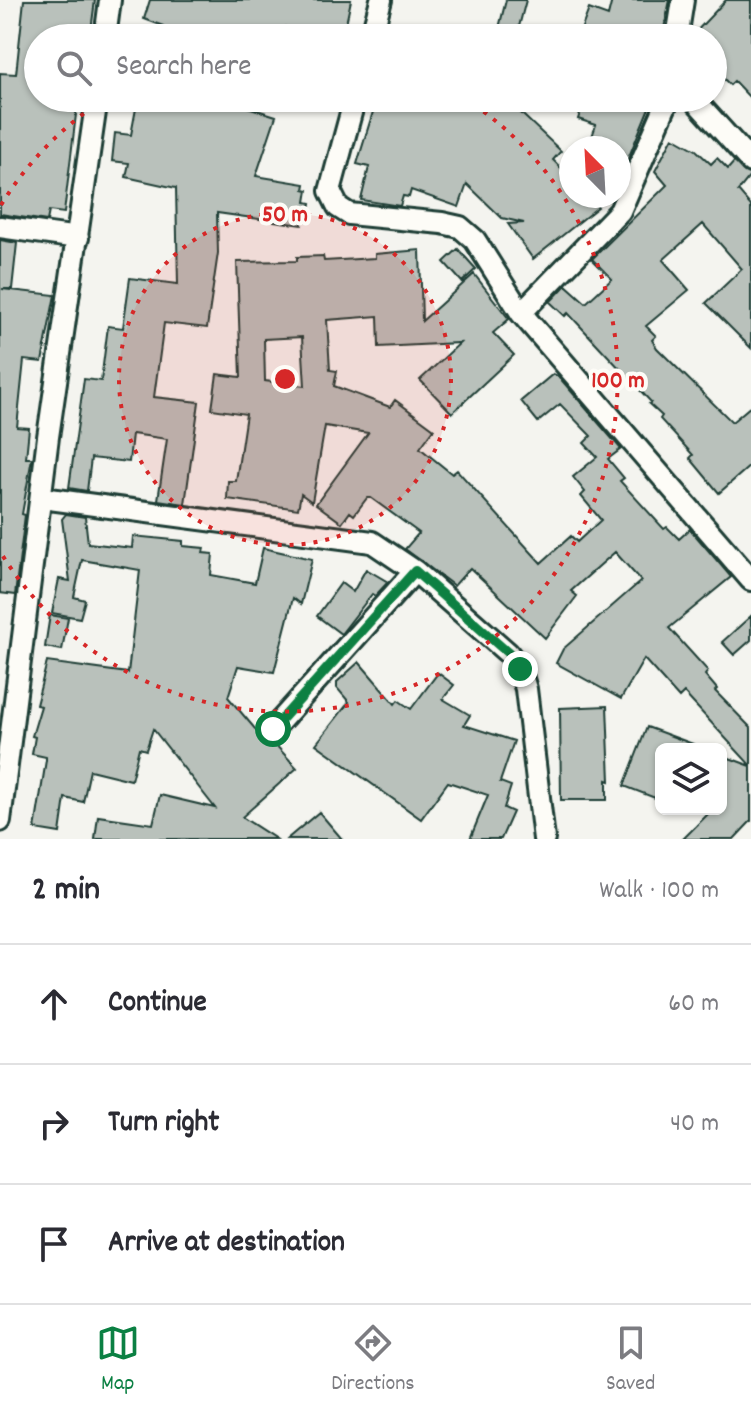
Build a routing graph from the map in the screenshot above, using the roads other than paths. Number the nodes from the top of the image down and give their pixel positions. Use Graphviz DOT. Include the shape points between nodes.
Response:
graph roads {
  1 [pos="110,0"];
  2 [pos="381,0"];
  3 [pos="683,0"];
  4 [pos="107,24"];
  5 [pos="375,24"];
  6 [pos="679,24"];
  7 [pos="95,112"];
  8 [pos="351,112"];
  9 [pos="663,112"];
  10 [pos="706,112"];
  11 [pos="751,162"];
  12 [pos="0,227"];
  13 [pos="78,238"];
  14 [pos="521,313"];
  15 [pos="42,498"];
  16 [pos="415,571"];
  17 [pos="751,580"];
  18 [pos="273,729"];
  19 [pos="0,821"];
  20 [pos="544,839"];
  1 -- 4 [label="street"];
  2 -- 5 [label="street"];
  3 -- 6 [label="street"];
  7 -- 13 [label="street"];
  8 -- 14 [label="street" via="330,191 338,207 349,214 460,227 475,240"];
  9 -- 14 [label="street" via="620,211"];
  10 -- 11 [label="street"];
  12 -- 13 [label="street"];
  13 -- 15 [label="street"];
  14 -- 17 [label="street"];
  15 -- 16 [label="street" via="372,542"];
  15 -- 19 [label="street"];
  16 -- 18 [label="street"];
  16 -- 20 [label="street" via="520,669"];
}
